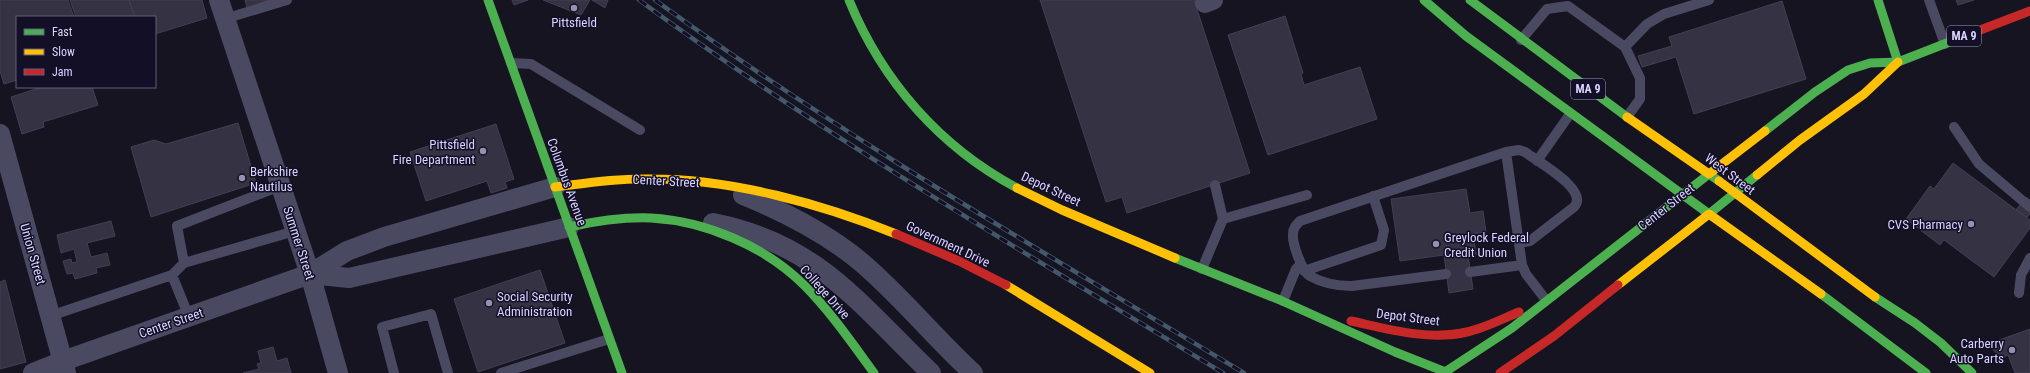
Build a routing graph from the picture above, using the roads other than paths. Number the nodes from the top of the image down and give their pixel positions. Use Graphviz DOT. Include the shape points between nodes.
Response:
graph roads {
  1 [pos="219,0"];
  2 [pos="287,0"];
  3 [pos="488,0"];
  4 [pos="849,0"];
  5 [pos="1424,0"];
  6 [pos="1470,0"];
  7 [pos="1710,0"];
  8 [pos="1890,0"];
  9 [pos="1929,0"];
  10 [pos="1878,2"];
  11 [pos="2030,11"];
  12 [pos="224,19"];
  13 [pos="1522,40"];
  14 [pos="1945,44"];
  15 [pos="1625,47"];
  16 [pos="1898,62"];
  17 [pos="511,63"];
  18 [pos="1570,114"];
  19 [pos="1627,117"];
  20 [pos="1954,127"];
  21 [pos="640,130"];
  22 [pos="0,134"];
  23 [pos="1506,152"];
  24 [pos="1537,161"];
  25 [pos="1709,174"];
  26 [pos="1216,184"];
  27 [pos="715,185"];
  28 [pos="280,186"];
  29 [pos="555,186"];
  30 [pos="1734,193"];
  31 [pos="8,195"];
  32 [pos="1307,195"];
  33 [pos="1681,195"];
  34 [pos="1373,196"];
  35 [pos="2030,207"];
  36 [pos="1709,214"];
  37 [pos="652,218"];
  38 [pos="1223,219"];
  39 [pos="569,227"];
  40 [pos="295,231"];
  41 [pos="1519,243"];
  42 [pos="2030,258"];
  43 [pos="184,263"];
  44 [pos="1522,264"];
  45 [pos="1303,268"];
  46 [pos="1202,269"];
  47 [pos="1470,272"];
  48 [pos="310,274"];
  49 [pos="1446,274"];
  50 [pos="172,275"];
  51 [pos="2019,293"];
  52 [pos="1283,301"];
  53 [pos="1545,301"];
  54 [pos="1313,313"];
  55 [pos="50,316"];
  56 [pos="189,316"];
  57 [pos="609,339"];
  58 [pos="64,367"];
  59 [pos="33,373"];
  60 [pos="338,373"];
  61 [pos="394,373"];
  62 [pos="448,373"];
  63 [pos="501,373"];
  64 [pos="622,373"];
  65 [pos="874,373"];
  66 [pos="931,373"];
  67 [pos="973,373"];
  68 [pos="1150,373"];
  69 [pos="1445,373"];
  70 [pos="1500,373"];
  71 [pos="1926,373"];
  72 [pos="1972,373"];
  1 -- 12 [label="street, Summer Street"];
  2 -- 12 [label="lane"];
  3 -- 17 [label="main road, Columbus Avenue"];
  4 -- 46 [label="main road, Depot Street" via="864,34 897,85 939,133 967,156 992,175 1031,195"];
  5 -- 18 [label="main road, MA 9" via="1466,36"];
  6 -- 13 [label="main road, West Street / MA 9"];
  7 -- 15 [label="lane" via="1664,14 1647,24"];
  8 -- 10 [label="lane"];
  9 -- 14 [label="lane"];
  10 -- 16 [label="main road"];
  11 -- 14 [label="main road, Center Street / MA 9"];
  12 -- 28 [label="street, Summer Street"];
  13 -- 15 [label="lane" via="1546,9 1568,6"];
  13 -- 19 [label="main road, West Street / MA 9"];
  14 -- 16 [label="main road, Center Street / MA 9"];
  15 -- 19 [label="lane" via="1640,78 1640,100"];
  16 -- 25 [label="main road, Center Street / MA 9" via="1870,63 1848,70 1815,92"];
  16 -- 30 [label="main road, Center Street / MA 9" via="1864,94 1800,140"];
  17 -- 21 [label="lane" via="531,64"];
  17 -- 29 [label="main road, Columbus Avenue"];
  18 -- 24 [label="lane"];
  18 -- 33 [label="main road, MA 9"];
  19 -- 25 [label="main road, West Street / MA 9"];
  20 -- 35 [label="lane" via="1979,164"];
  22 -- 31 [label="street, Union Street"];
  23 -- 24 [label="lane" via="1519,150"];
  23 -- 34 [label="lane"];
  23 -- 41 [label="lane"];
  24 -- 41 [label="lane" via="1571,186 1576,192 1578,203 1530,241"];
  25 -- 30 [label="main road, West Street"];
  25 -- 33 [label="main road, Center Street"];
  26 -- 38 [label="lane"];
  27 -- 29 [label="main road, Center Street" via="667,179 632,179"];
  27 -- 67 [label="street, Center Street" via="786,214 847,251 884,283"];
  27 -- 68 [label="main road, Government Drive" via="777,197 839,214 915,241 1019,293"];
  28 -- 40 [label="street, Summer Street"];
  28 -- 43 [label="lane" via="177,226"];
  29 -- 39 [label="main road, Columbus Avenue"];
  29 -- 48 [label="street, Center Street" via="384,237 346,251"];
  30 -- 36 [label="main road, Center Street / MA 9"];
  30 -- 72 [label="main road, West Street" via="1863,289 1915,323 1941,343"];
  31 -- 55 [label="street, Union Street"];
  32 -- 38 [label="lane"];
  33 -- 36 [label="main road, MA 9"];
  33 -- 53 [label="main road, Center Street"];
  34 -- 45 [label="lane" via="1300,221 1295,226 1293,240"];
  34 -- 45 [label="lane" via="1384,230 1381,245"];
  36 -- 70 [label="main road, Center Street" via="1554,336"];
  36 -- 71 [label="main road" via="1871,330"];
  37 -- 39 [label="main road, Center Street" via="610,219"];
  37 -- 65 [label="main road, College Drive" via="698,226 727,237 746,245 788,270 819,301"];
  37 -- 66 [label="street, Center Street" via="699,221 744,230 807,259 854,294"];
  38 -- 46 [label="lane"];
  39 -- 48 [label="street, Center Street" via="349,278"];
  39 -- 57 [label="main road, Columbus Avenue"];
  40 -- 43 [label="lane"];
  40 -- 48 [label="street, Summer Street"];
  41 -- 44 [label="lane"];
  42 -- 51 [label="lane" via="2021,275"];
  43 -- 50 [label="lane"];
  44 -- 47 [label="lane"];
  44 -- 53 [label="lane"];
  45 -- 49 [label="lane" via="1310,276 1338,286"];
  45 -- 52 [label="lane" via="1296,269"];
  46 -- 52 [label="main road, Depot Street"];
  48 -- 56 [label="street, Center Street"];
  48 -- 60 [label="street, Summer Street"];
  50 -- 55 [label="lane"];
  50 -- 56 [label="lane"];
  52 -- 54 [label="main road, Depot Street"];
  53 -- 54 [label="main road, Depot Street" via="1480,328 1441,335 1400,331"];
  53 -- 69 [label="main road, Center Street" via="1512,328"];
  54 -- 69 [label="main road, Depot Street"];
  55 -- 58 [label="street, Union Street"];
  56 -- 58 [label="street, Center Street"];
  57 -- 63 [label="lane"];
  57 -- 64 [label="main road, Columbus Avenue"];
  58 -- 59 [label="street, Center Street"];
  61 -- 62 [label="lane" via="382,327 431,314"];
}
